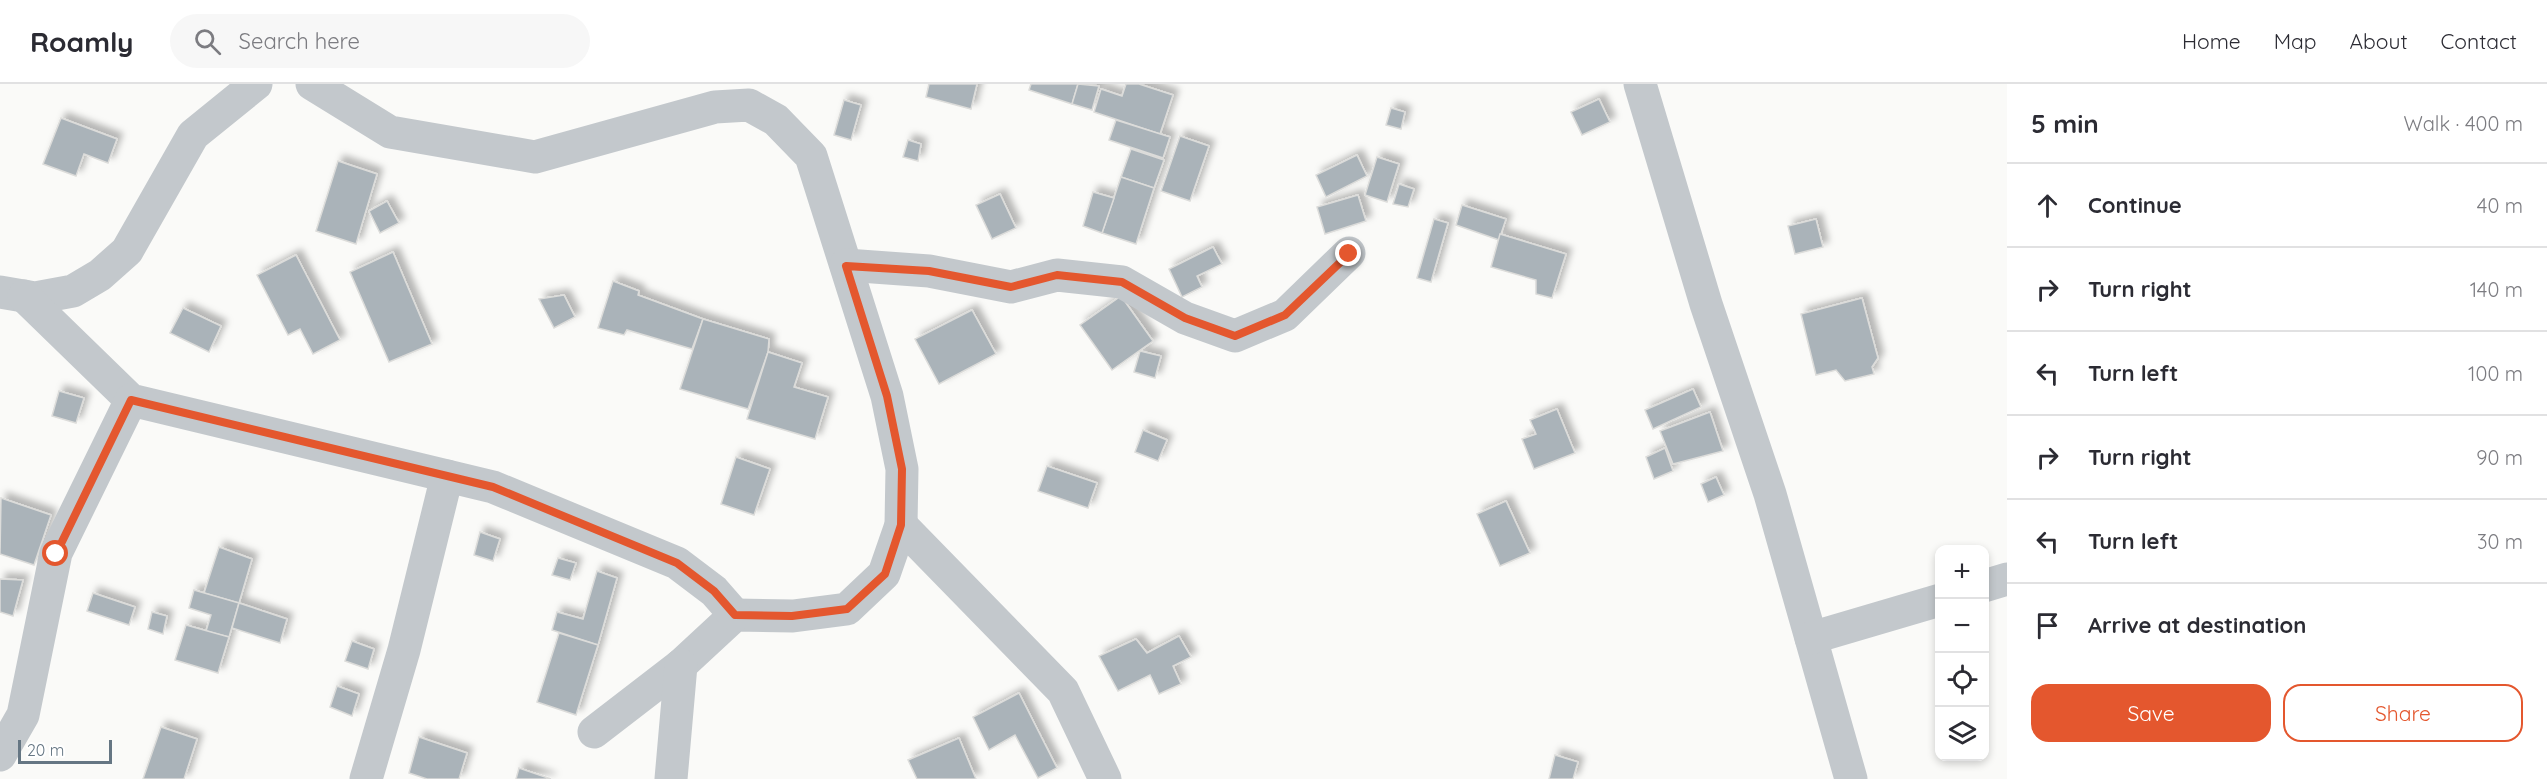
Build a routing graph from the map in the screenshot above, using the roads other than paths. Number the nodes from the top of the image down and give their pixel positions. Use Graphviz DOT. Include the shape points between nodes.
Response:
graph roads {
  1 [pos="255,84"];
  2 [pos="312,84"];
  3 [pos="1640,84"];
  4 [pos="1349,254"];
  5 [pos="846,266"];
  6 [pos="12,294"];
  7 [pos="131,400"];
  8 [pos="447,476"];
  9 [pos="901,525"];
  10 [pos="2007,579"];
  11 [pos="1989,584"];
  12 [pos="1935,601"];
  13 [pos="735,615"];
  14 [pos="1811,638"];
  15 [pos="681,665"];
  16 [pos="594,732"];
  17 [pos="0,755"];
  18 [pos="366,779"];
  19 [pos="671,779"];
  20 [pos="1105,779"];
  21 [pos="1851,779"];
  1 -- 6 [label="street" via="193,135 128,251 73,291 34,298"];
  2 -- 5 [label="street" via="390,132 535,156 715,107 749,105 776,120 811,156"];
  3 -- 14 [label="street" via="1706,304 1770,494"];
  4 -- 5 [label="street" via="1285,315 1235,336 1185,318 1122,282 1057,275 1011,287 929,271"];
  5 -- 9 [label="street" via="887,396 902,469"];
  6 -- 7 [label="street"];
  7 -- 8 [label="street"];
  7 -- 17 [label="street" via="56,554 23,715"];
  8 -- 13 [label="street" via="493,487 677,563 714,591"];
  8 -- 18 [label="street" via="404,650"];
  9 -- 13 [label="street" via="885,574 847,609 792,616"];
  9 -- 20 [label="street" via="1063,691"];
  10 -- 11 [label="street"];
  12 -- 14 [label="street"];
  13 -- 15 [label="street"];
  14 -- 21 [label="street"];
  15 -- 16 [label="street"];
  15 -- 19 [label="street"];
}
